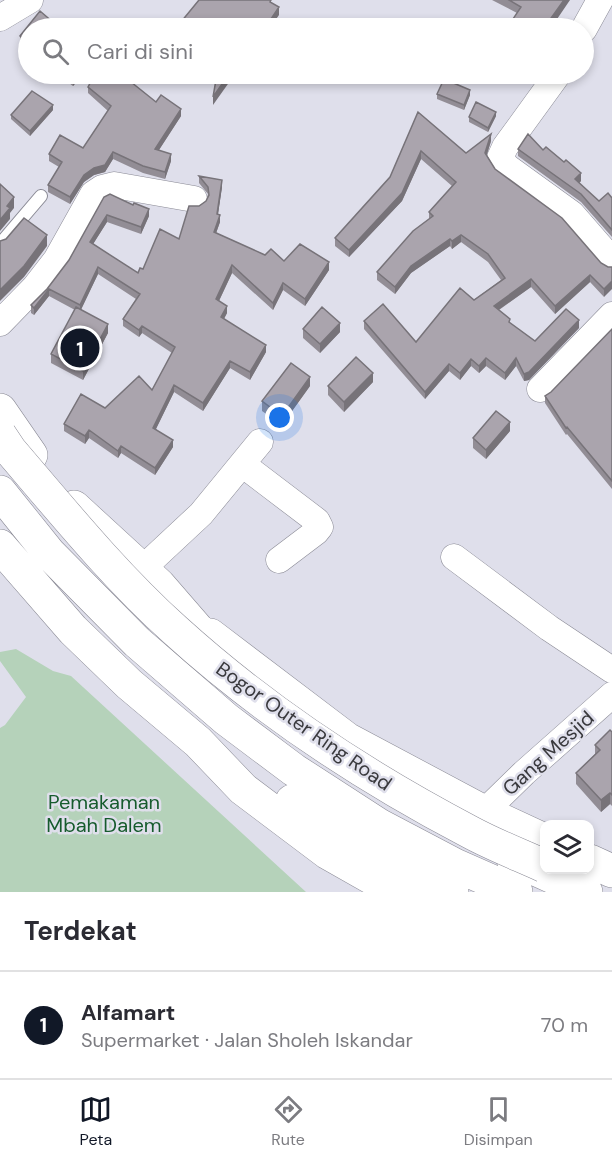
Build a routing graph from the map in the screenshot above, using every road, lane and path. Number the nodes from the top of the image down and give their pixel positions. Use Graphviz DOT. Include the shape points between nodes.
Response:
graph roads {
  1 [pos="30,0"];
  2 [pos="600,0"];
  3 [pos="0,18"];
  4 [pos="590,18"];
  5 [pos="551,84"];
  6 [pos="41,196"];
  7 [pos="194,199"];
  8 [pos="0,244"];
  9 [pos="612,260"];
  10 [pos="612,315"];
  11 [pos="0,323"];
  12 [pos="540,389"];
  13 [pos="0,410"];
  14 [pos="0,435"];
  15 [pos="260,442"];
  16 [pos="242,464"];
  17 [pos="0,492"];
  18 [pos="0,546"];
  19 [pos="454,557"];
  20 [pos="279,560"];
  21 [pos="141,569"];
  22 [pos="192,622"];
  23 [pos="612,670"];
  24 [pos="612,695"];
  25 [pos="198,741"];
  26 [pos="484,812"];
  27 [pos="540,838"];
  28 [pos="594,863"];
  29 [pos="540,864"];
  30 [pos="612,871"];
  31 [pos="561,874"];
  32 [pos="397,892"];
  33 [pos="452,892"];
  34 [pos="516,892"];
  35 [pos="586,892"];
  36 [pos="607,892"];
  1 -- 3 [label="street"];
  2 -- 4 [label="street"];
  5 -- 9 [label="street" via="500,158 572,214"];
  6 -- 8 [label="lane"];
  7 -- 11 [label="street" via="114,185 102,188 93,194 56,260"];
  10 -- 12 [label="street"];
  13 -- 21 [label="highway" via="22,444 75,508"];
  14 -- 29 [label="highway, Bogor Outer Ring Road, bridge" via="105,560 176,631 261,700 397,792 472,834"];
  15 -- 16 [label="street"];
  16 -- 20 [label="street" via="318,521 320,527 316,532"];
  16 -- 21 [label="street" via="201,514"];
  17 -- 34 [label="highway, Bogor Outer Ring Road" via="49,553 137,642 226,720 379,825"];
  18 -- 25 [label="highway" via="73,630 129,684"];
  19 -- 23 [label="street"];
  21 -- 22 [label="highway"];
  22 -- 26 [label="highway" via="347,739"];
  22 -- 35 [label="highway" via="273,719 438,824"];
  24 -- 26 [label="street, Gang Mesjid"];
  25 -- 32 [label="highway" via="243,789 328,854"];
  25 -- 33 [label="highway" via="348,837"];
  26 -- 27 [label="highway"];
  28 -- 30 [label="highway"];
  31 -- 36 [label="highway"];
}
